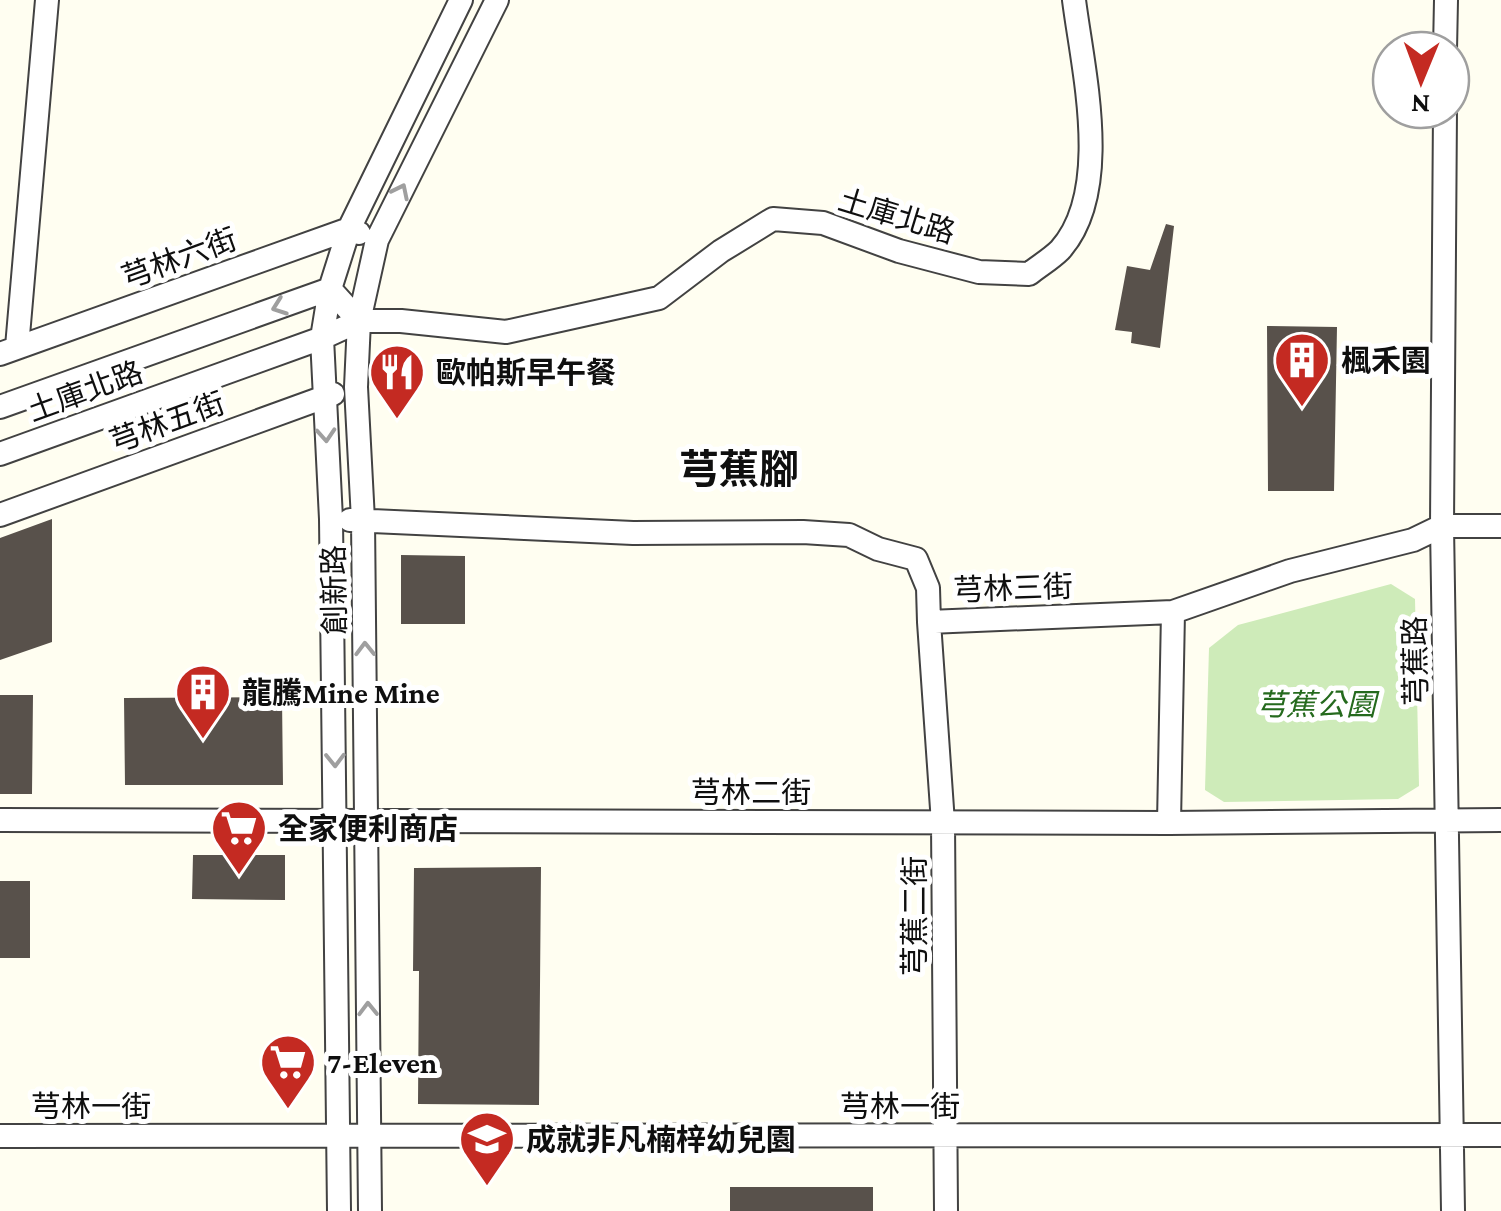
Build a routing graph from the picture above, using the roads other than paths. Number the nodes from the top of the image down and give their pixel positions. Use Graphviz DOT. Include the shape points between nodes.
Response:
graph roads {
  1 [pos="47,0"];
  2 [pos="461,0"];
  3 [pos="497,0"];
  4 [pos="1074,0"];
  5 [pos="1446,0"];
  6 [pos="1445,30"];
  7 [pos="1445,130"];
  8 [pos="348,229"];
  9 [pos="377,240"];
  10 [pos="330,289"];
  11 [pos="358,321"];
  12 [pos="322,338"];
  13 [pos="8,350"];
  14 [pos="356,387"];
  15 [pos="323,398"];
  16 [pos="0,407"];
  17 [pos="0,454"];
  18 [pos="0,515"];
  19 [pos="332,519"];
  20 [pos="364,520"];
  21 [pos="1442,526"];
  22 [pos="1501,526"];
  23 [pos="1173,612"];
  24 [pos="929,622"];
  25 [pos="1447,819"];
  26 [pos="0,820"];
  27 [pos="336,820"];
  28 [pos="366,820"];
  29 [pos="1501,820"];
  30 [pos="944,823"];
  31 [pos="1170,823"];
  32 [pos="1453,1135"];
  33 [pos="1501,1135"];
  34 [pos="0,1136"];
  35 [pos="339,1136"];
  36 [pos="370,1136"];
  37 [pos="944,1136"];
  38 [pos="339,1211"];
  39 [pos="370,1211"];
  40 [pos="946,1211"];
  41 [pos="1453,1211"];
  1 -- 13 [label="street"];
  2 -- 8 [label="street, 創新路"];
  9 -- 3 [label="street, 創新路, one-way"];
  4 -- 11 [label="street, 土庫北路" via="1091,132 1088,174 1082,210 1061,249 1029,274 980,272 823,223 773,219 659,298 506,332"];
  5 -- 6 [label="street"];
  7 -- 21 [label="street, 芎蕉路"];
  8 -- 9 [label="street"];
  8 -- 10 [label="street, 創新路"];
  8 -- 13 [label="street, 芎林六街"];
  9 -- 11 [label="street, 創新路"];
  10 -- 11 [label="street"];
  10 -- 12 [label="street, 創新路"];
  10 -- 16 [label="street, 土庫北路, one-way"];
  11 -- 12 [label="street, 土庫北路"];
  11 -- 14 [label="street, 創新路"];
  12 -- 15 [label="street, 創新路"];
  12 -- 17 [label="street, 土庫北路"];
  14 -- 15 [label="street, 芎林五街"];
  14 -- 20 [label="street, 創新路"];
  15 -- 18 [label="street, 芎林五街"];
  15 -- 19 [label="street, 創新路, one-way"];
  19 -- 20 [label="street, 芎林三街"];
  19 -- 27 [label="street, 創新路, one-way"];
  20 -- 24 [label="street, 芎林三街" via="850,535 916,559 928,588"];
  28 -- 20 [label="street, 創新路, one-way"];
  21 -- 22 [label="street, 芎林三街"];
  21 -- 23 [label="street, 芎林三街"];
  21 -- 25 [label="street, 芎蕉路"];
  23 -- 24 [label="street, 芎林三街"];
  23 -- 31 [label="street"];
  24 -- 30 [label="street, 芎蕉二街"];
  25 -- 29 [label="street, 芎林二街"];
  25 -- 31 [label="street, 芎林二街"];
  25 -- 32 [label="street, 芎蕉路"];
  26 -- 27 [label="street, 芎林二街"];
  27 -- 28 [label="street, 芎林二街"];
  27 -- 35 [label="street, 創新路"];
  28 -- 30 [label="street, 芎林二街"];
  36 -- 28 [label="street, 創新路, one-way"];
  30 -- 31 [label="street, 芎林二街"];
  30 -- 37 [label="street, 芎蕉二街"];
  32 -- 33 [label="street, 芎林一街"];
  32 -- 37 [label="street, 芎林一街"];
  32 -- 41 [label="street, 芎蕉路"];
  34 -- 35 [label="street, 芎林一街"];
  35 -- 36 [label="street, 芎林一街"];
  35 -- 38 [label="street, 創新路"];
  36 -- 37 [label="street, 芎林一街"];
  36 -- 39 [label="street, 創新路"];
  37 -- 40 [label="street, 芎蕉二街"];
}
